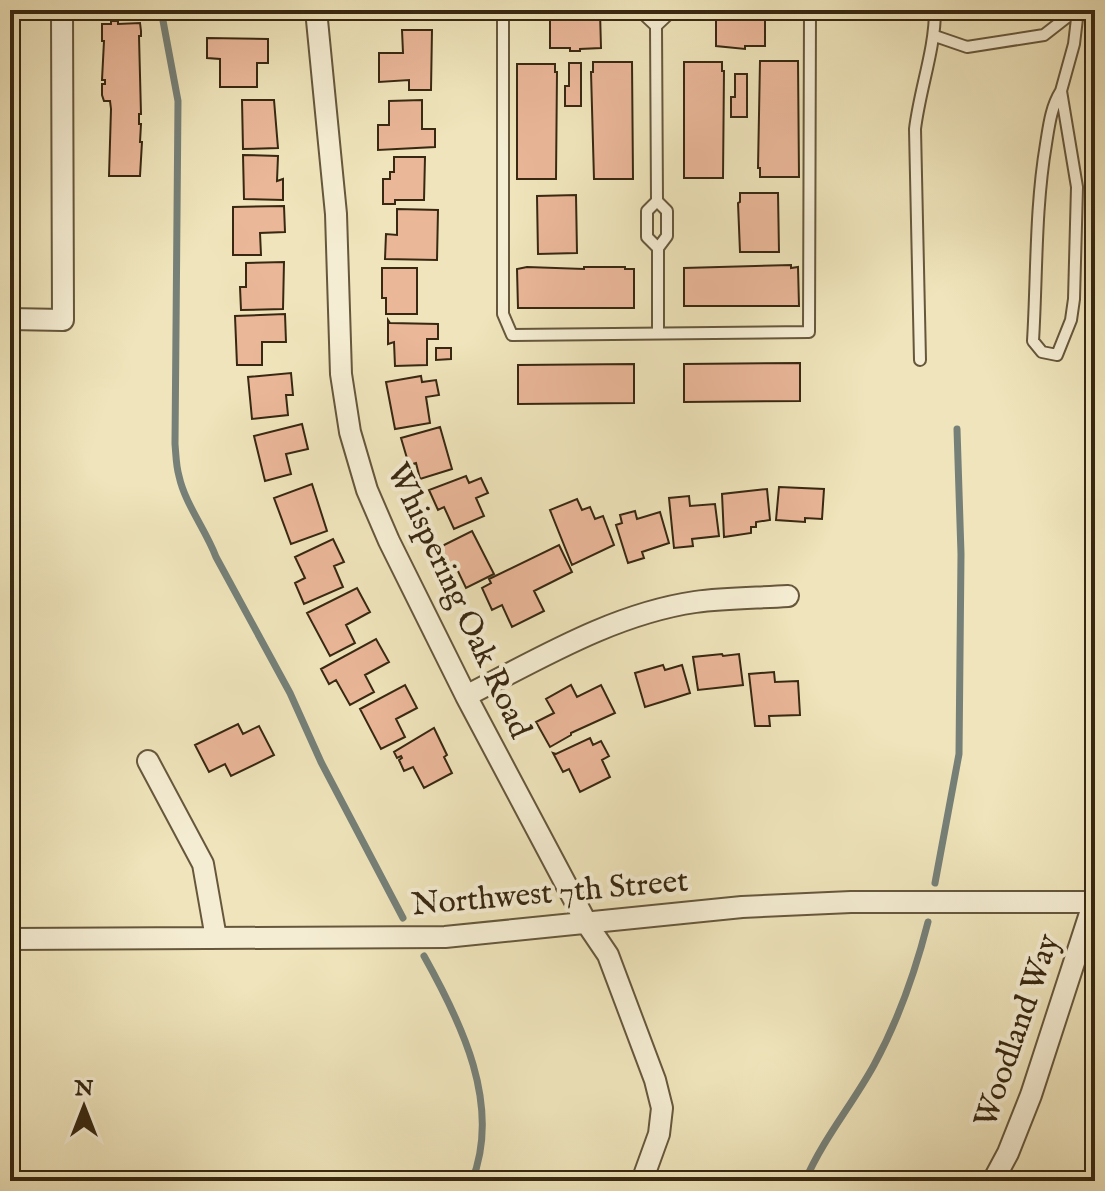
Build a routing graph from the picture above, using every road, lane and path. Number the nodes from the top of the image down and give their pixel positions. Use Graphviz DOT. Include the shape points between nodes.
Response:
graph roads {
  1 [pos="62,10"];
  2 [pos="316,10"];
  3 [pos="503,10"];
  4 [pos="639,10"];
  5 [pos="673,10"];
  6 [pos="810,10"];
  7 [pos="935,10"];
  8 [pos="1077,10"];
  9 [pos="656,26"];
  10 [pos="935,36"];
  11 [pos="1061,91"];
  12 [pos="657,201"];
  13 [pos="658,248"];
  14 [pos="10,319"];
  15 [pos="658,334"];
  16 [pos="920,360"];
  17 [pos="788,596"];
  18 [pos="466,696"];
  19 [pos="148,761"];
  20 [pos="1095,901"];
  21 [pos="587,924"];
  22 [pos="216,938"];
  23 [pos="10,939"];
  24 [pos="642,1181"];
  25 [pos="993,1181"];
  1 -- 14 [label="street" via="63,320"];
  2 -- 18 [label="street, Whispering Oak Road" via="336,214 341,374 350,432 389,541"];
  3 -- 15 [label="lane" via="503,314 512,335"];
  4 -- 9 [label="lane"];
  5 -- 9 [label="lane"];
  6 -- 15 [label="lane" via="809,332"];
  7 -- 10 [label="lane"];
  8 -- 10 [label="lane" via="1044,35 967,47"];
  8 -- 11 [label="lane"];
  9 -- 12 [label="lane"];
  10 -- 16 [label="lane" via="915,129"];
  11 -- 11 [label="lane" via="1077,187 1074,299 1057,355 1042,352 1033,341 1042,172 1053,104"];
  12 -- 13 [label="lane" via="667,211 667,236"];
  12 -- 13 [label="lane" via="647,211 647,237"];
  13 -- 15 [label="lane"];
  17 -- 18 [label="street" via="694,603 635,617 590,633"];
  18 -- 21 [label="street, Whispering Oak Road"];
  19 -- 22 [label="street" via="203,864"];
  20 -- 21 [label="street, Northwest 7th Street" via="851,902 742,907"];
  20 -- 25 [label="street, Woodland Way" via="1031,1095"];
  21 -- 22 [label="street, Northwest 7th Street" via="445,937"];
  21 -- 24 [label="street, Whispering Oak Road" via="608,955 662,1108"];
  22 -- 23 [label="street, Northwest 7th Street"];
}
